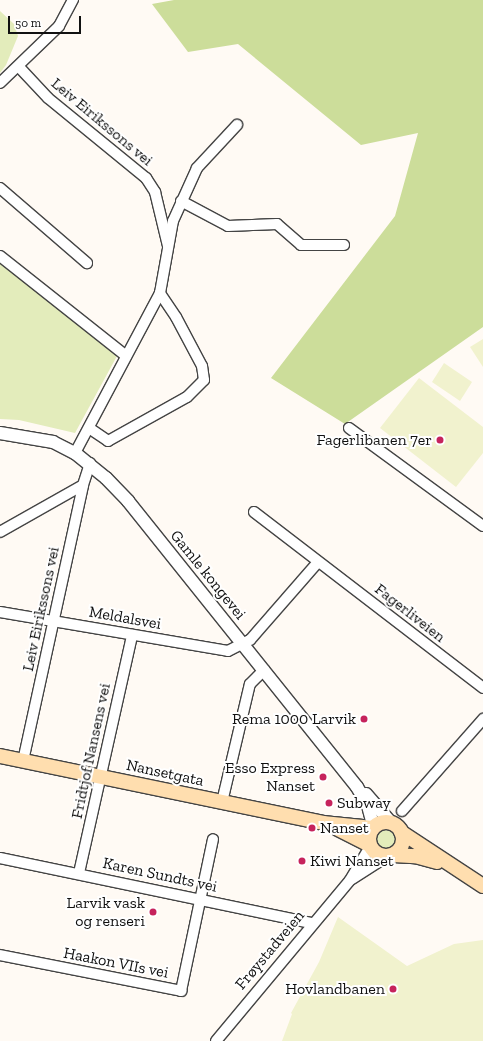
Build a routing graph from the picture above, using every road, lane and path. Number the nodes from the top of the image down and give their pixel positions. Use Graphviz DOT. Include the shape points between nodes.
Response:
graph roads {
  1 [pos="73,0"];
  2 [pos="19,66"];
  3 [pos="0,84"];
  4 [pos="237,125"];
  5 [pos="0,188"];
  6 [pos="181,201"];
  7 [pos="344,245"];
  8 [pos="170,252"];
  9 [pos="0,256"];
  10 [pos="87,263"];
  11 [pos="160,293"];
  12 [pos="126,356"];
  13 [pos="89,428"];
  14 [pos="349,428"];
  15 [pos="0,434"];
  16 [pos="75,453"];
  17 [pos="90,463"];
  18 [pos="83,485"];
  19 [pos="254,512"];
  20 [pos="483,526"];
  21 [pos="0,532"];
  22 [pos="318,562"];
  23 [pos="0,612"];
  24 [pos="53,621"];
  25 [pos="132,635"];
  26 [pos="244,644"];
  27 [pos="264,670"];
  28 [pos="483,688"];
  29 [pos="483,720"];
  30 [pos="0,756"];
  31 [pos="23,761"];
  32 [pos="100,777"];
  33 [pos="357,787"];
  34 [pos="222,802"];
  35 [pos="402,811"];
  36 [pos="322,823"];
  37 [pos="374,828"];
  38 [pos="396,828"];
  39 [pos="213,839"];
  40 [pos="370,845"];
  41 [pos="390,855"];
  42 [pos="0,858"];
  43 [pos="446,864"];
  44 [pos="79,873"];
  45 [pos="350,880"];
  46 [pos="483,886"];
  47 [pos="201,900"];
  48 [pos="312,923"];
  49 [pos="0,955"];
  50 [pos="216,1041"];
  1 -- 2 [label="street" via="59,26"];
  2 -- 3 [label="street"];
  2 -- 8 [label="street, Leiv Eirikssons vei" via="48,98 151,184 158,200"];
  4 -- 6 [label="street, Leiv Eirikssons vei" via="206,156"];
  5 -- 10 [label="street"];
  6 -- 7 [label="street" via="228,226 276,224 301,245"];
  6 -- 8 [label="street, Leiv Eirikssons vei" via="174,221"];
  8 -- 11 [label="street, Leiv Eirikssons vei"];
  9 -- 12 [label="street"];
  11 -- 12 [label="street, Leiv Eirikssons vei"];
  11 -- 13 [label="street" via="202,366 204,380 187,397 108,441"];
  12 -- 13 [label="street, Leiv Eirikssons vei"];
  13 -- 16 [label="street, Leiv Eirikssons vei"];
  14 -- 20 [label="street"];
  15 -- 16 [label="street, Gamle kongevei" via="46,440"];
  16 -- 17 [label="street, Gamle kongevei"];
  17 -- 18 [label="street, Leiv Eirikssons vei"];
  17 -- 26 [label="street, Gamle kongevei" via="128,501"];
  18 -- 21 [label="street"];
  18 -- 24 [label="street, Leiv Eirikssons vei"];
  19 -- 22 [label="street, Fagerliveien"];
  22 -- 26 [label="street"];
  22 -- 28 [label="street, Fagerliveien"];
  23 -- 24 [label="street, Meldalsvei"];
  24 -- 25 [label="street, Meldalsvei"];
  24 -- 31 [label="street, Leiv Eirikssons vei"];
  25 -- 26 [label="street, Meldalsvei" via="228,651"];
  25 -- 32 [label="street, Fridtjof Nansens vei"];
  26 -- 27 [label="street, Gamle kongevei"];
  27 -- 33 [label="street, Gamle kongevei"];
  27 -- 34 [label="street" via="250,684"];
  29 -- 35 [label="street"];
  30 -- 31 [label="main road, Nansetgata"];
  31 -- 32 [label="main road, Nansetgata"];
  32 -- 34 [label="main road, Nansetgata"];
  32 -- 44 [label="street, Fridtjof Nansens vei"];
  33 -- 37 [label="street, Gamle kongevei" via="368,806"];
  33 -- 38 [label="street, Gamle kongevei"];
  34 -- 36 [label="main road, Nansetgata"];
  36 -- 37 [label="main road, Nansetgata"];
  36 -- 40 [label="main road, Nansetgata"];
  37 -- 38 [label="main road" via="382,823"];
  37 -- 40 [label="main road"];
  38 -- 41 [label="main road" via="402,843"];
  38 -- 43 [label="main road"];
  39 -- 47 [label="street"];
  40 -- 41 [label="main road" via="376,852"];
  40 -- 45 [label="street, Frøystadveien"];
  41 -- 43 [label="main road" via="415,856"];
  41 -- 45 [label="street, Frøystadveien"];
  42 -- 44 [label="street, Karen Sundts vei"];
  43 -- 46 [label="main road"];
  44 -- 47 [label="street, Karen Sundts vei"];
  45 -- 48 [label="street, Frøystadveien"];
  47 -- 48 [label="street, Karen Sundts vei"];
  47 -- 49 [label="street, Haakon VIIs vei" via="181,991"];
  48 -- 50 [label="street, Frøystadveien"];
}
